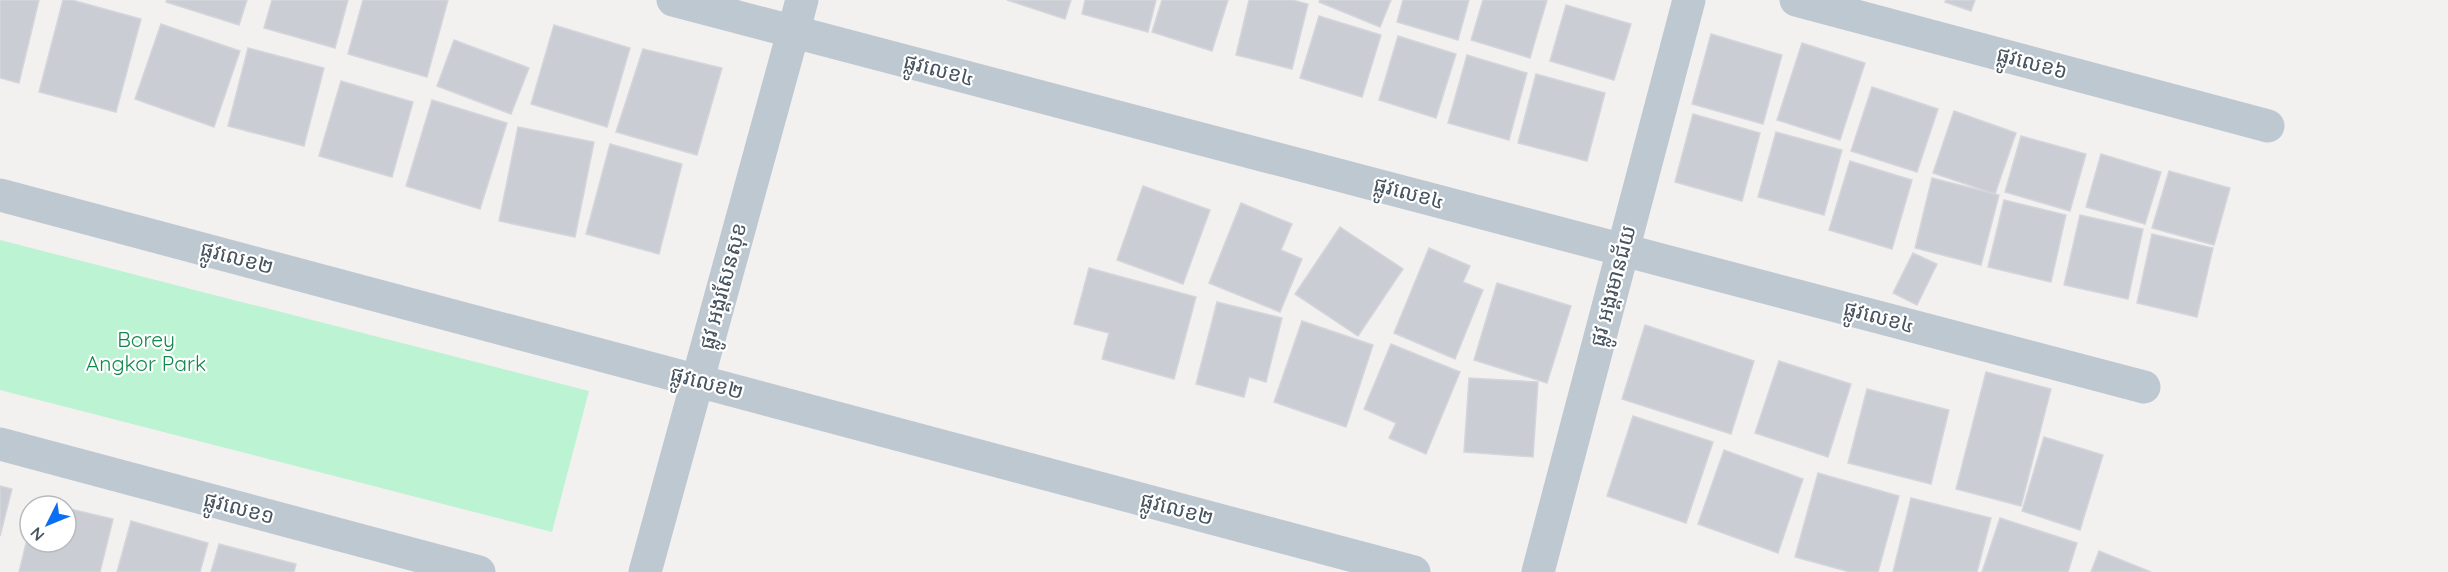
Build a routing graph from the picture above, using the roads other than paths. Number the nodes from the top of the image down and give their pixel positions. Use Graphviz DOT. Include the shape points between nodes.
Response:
graph roads {
  1 [pos="673,0"];
  2 [pos="802,0"];
  3 [pos="1689,0"];
  4 [pos="1796,0"];
  5 [pos="793,32"];
  6 [pos="2268,126"];
  7 [pos="0,195"];
  8 [pos="1622,250"];
  9 [pos="697,381"];
  10 [pos="2144,387"];
  11 [pos="0,444"];
  12 [pos="479,572"];
  13 [pos="645,572"];
  14 [pos="1414,572"];
  15 [pos="1538,572"];
  1 -- 5 [label="street, ផ្លូវលេខ៤"];
  2 -- 5 [label="street, ផ្លូវ អង្គរសែនសុខ"];
  3 -- 8 [label="street, ផ្លូវ អង្គរមានជ័យ"];
  4 -- 6 [label="street, ផ្លូវលេខ៦"];
  5 -- 8 [label="street, ផ្លូវលេខ៤"];
  5 -- 9 [label="street, ផ្លូវ អង្គរសែនសុខ"];
  7 -- 9 [label="street, ផ្លូវលេខ២"];
  8 -- 10 [label="street, ផ្លូវលេខ៤"];
  8 -- 15 [label="street, ផ្លូវ អង្គរមានជ័យ"];
  9 -- 13 [label="street, ផ្លូវ អង្គរសែនសុខ"];
  9 -- 14 [label="street, ផ្លូវលេខ២"];
  11 -- 12 [label="street, ផ្លូវលេខ១"];
}
